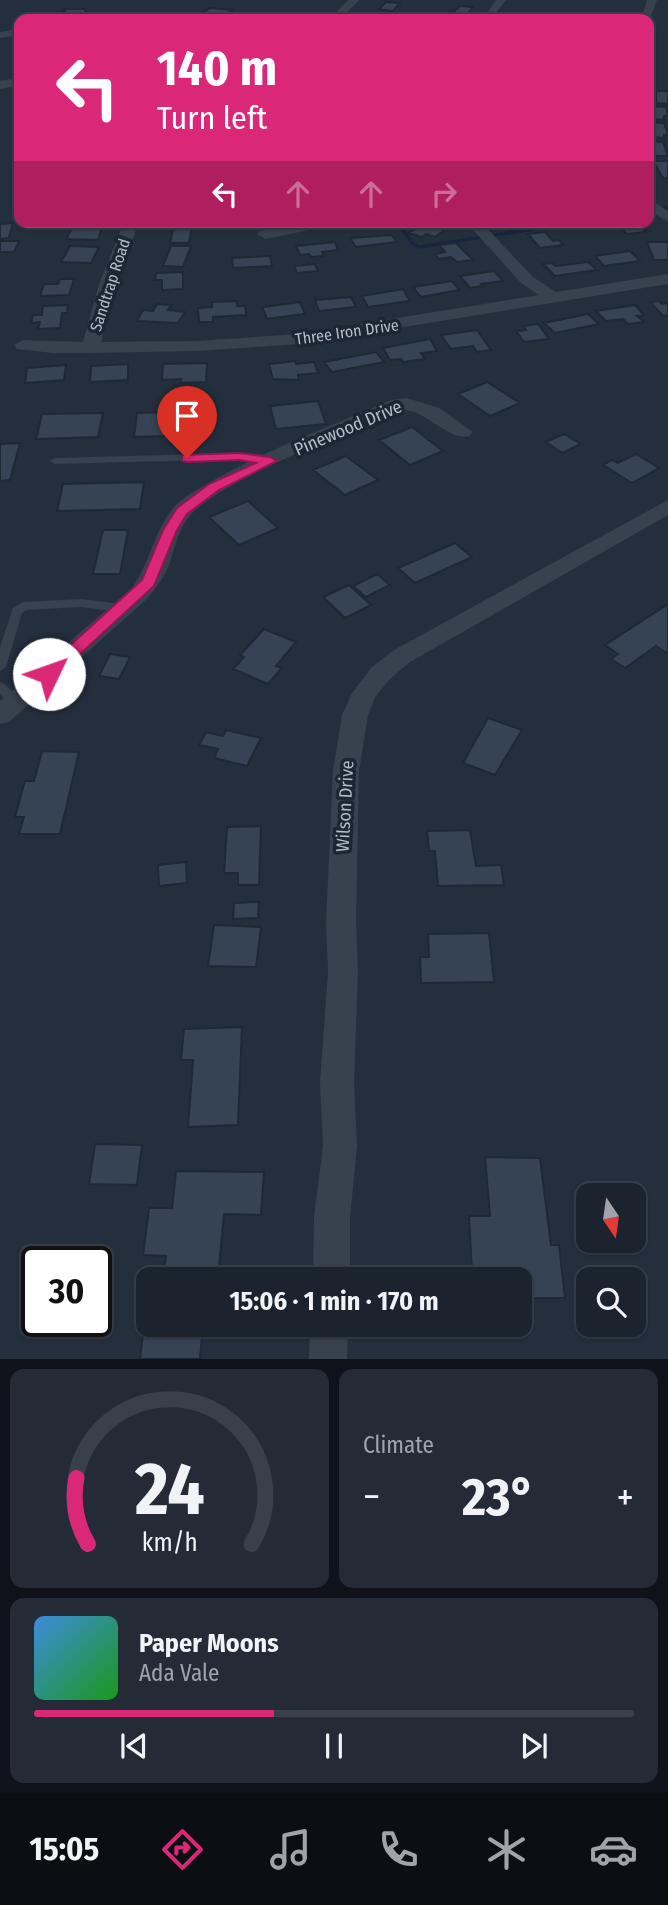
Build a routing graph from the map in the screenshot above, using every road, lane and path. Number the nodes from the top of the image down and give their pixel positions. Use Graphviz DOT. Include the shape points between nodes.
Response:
graph roads {
  1 [pos="354,0"];
  2 [pos="340,14"];
  3 [pos="654,207"];
  4 [pos="668,218"];
  5 [pos="129,228"];
  6 [pos="298,228"];
  7 [pos="479,228"];
  8 [pos="265,234"];
  9 [pos="668,279"];
  10 [pos="554,298"];
  11 [pos="23,345"];
  12 [pos="91,348"];
  13 [pos="463,432"];
  14 [pos="55,461"];
  15 [pos="270,461"];
  16 [pos="668,506"];
  17 [pos="122,608"];
  18 [pos="0,667"];
  19 [pos="0,686"];
  20 [pos="7,709"];
  21 [pos="331,1267"];
  22 [pos="329,1337"];
  23 [pos="328,1359"];
  1 -- 2 [label="street"];
  3 -- 4 [label="street"];
  5 -- 12 [label="street, Sandtrap Road" via="103,298"];
  6 -- 8 [label="street"];
  7 -- 10 [label="street" via="527,280"];
  9 -- 10 [label="street, Three Iron Drive"];
  10 -- 12 [label="street, Three Iron Drive" via="299,339"];
  11 -- 12 [label="street, Three Iron Drive"];
  13 -- 15 [label="street, Pinewood Drive" via="407,402"];
  14 -- 15 [label="lane" via="240,456"];
  15 -- 17 [label="street, Pinewood Drive" via="214,487 182,511 149,583"];
  16 -- 21 [label="street, Wilson Drive" via="402,656 364,693 355,715 345,771 337,1083 340,1146"];
  17 -- 18 [label="lane" via="81,603 23,606 17,611"];
  17 -- 20 [label="street, Pinewood Drive"];
  19 -- 20 [label="lane"];
  22 -- 23 [label="street"];
}
